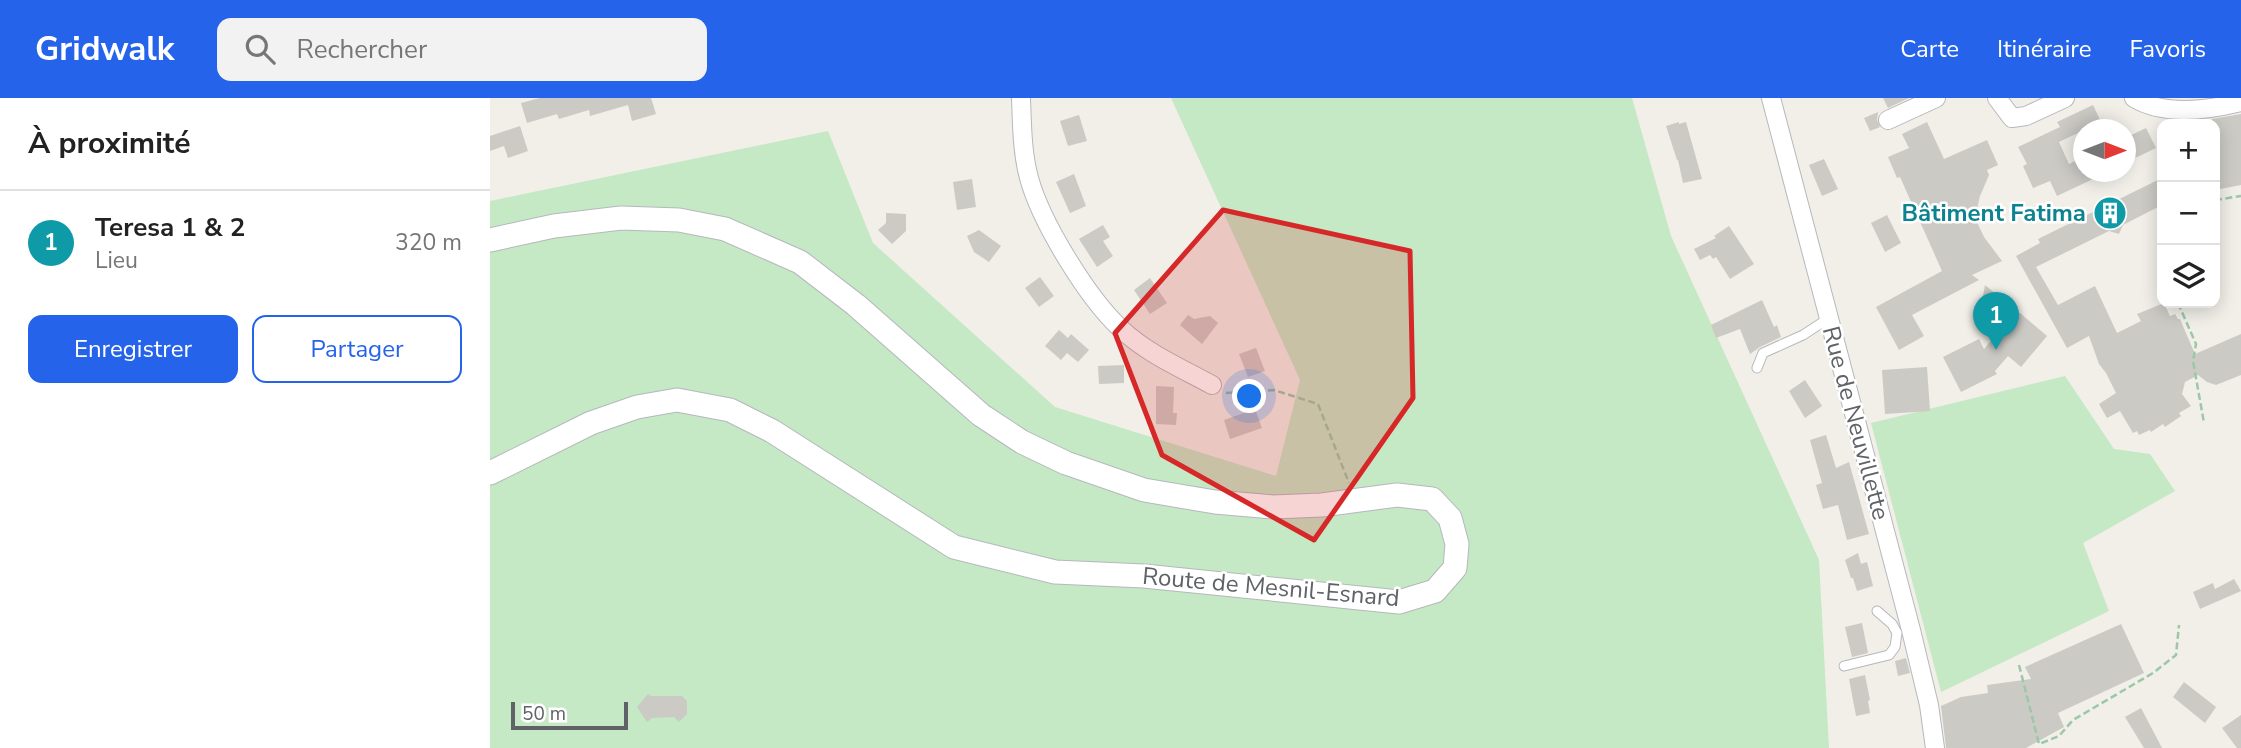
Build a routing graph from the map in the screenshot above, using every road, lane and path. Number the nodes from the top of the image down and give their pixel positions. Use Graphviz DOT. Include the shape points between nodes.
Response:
graph roads {
  1 [pos="1021,98"];
  2 [pos="1772,98"];
  3 [pos="1936,98"];
  4 [pos="1997,98"];
  5 [pos="2065,98"];
  6 [pos="2134,98"];
  7 [pos="2241,102"];
  8 [pos="1888,120"];
  9 [pos="2241,196"];
  10 [pos="2220,199"];
  11 [pos="490,240"];
  12 [pos="2180,308"];
  13 [pos="1829,321"];
  14 [pos="1758,369"];
  15 [pos="1212,384"];
  16 [pos="2204,423"];
  17 [pos="490,473"];
  18 [pos="1356,500"];
  19 [pos="1877,611"];
  20 [pos="2179,625"];
  21 [pos="1904,632"];
  22 [pos="2019,665"];
  23 [pos="1844,666"];
  24 [pos="1935,748"];
  1 -- 15 [label="street" via="1029,178 1043,218 1088,289 1121,329 1162,358"];
  2 -- 13 [label="street, Rue de Neuvillette"];
  3 -- 8 [label="street"];
  4 -- 5 [label="street" via="2012,118 2026,117"];
  6 -- 7 [label="street" via="2175,111"];
  9 -- 10 [label="path"];
  11 -- 18 [label="street, Route de Mesnil-Esnard" via="621,218 679,220 725,229 800,262 981,415 1066,463 1144,491 1215,502 1273,507"];
  12 -- 16 [label="path" via="2196,344 2193,362"];
  13 -- 14 [label="lane" via="1763,353"];
  13 -- 21 [label="street, Rue de Neuvillette"];
  15 -- 18 [label="path" via="1215,394 1275,390 1318,404"];
  17 -- 18 [label="street, Route de Mesnil-Esnard" via="591,423 637,407 677,400 730,410 772,430 954,547 1055,572 1144,576 1399,602 1435,591 1455,568 1457,544 1450,518 1432,499 1397,495"];
  19 -- 21 [label="lane"];
  20 -- 22 [label="path" via="2176,655 2073,720 2059,736 2039,744"];
  21 -- 23 [label="lane" via="1889,655"];
  21 -- 24 [label="street, Rue de Neuvillette" via="1929,705"];
}
